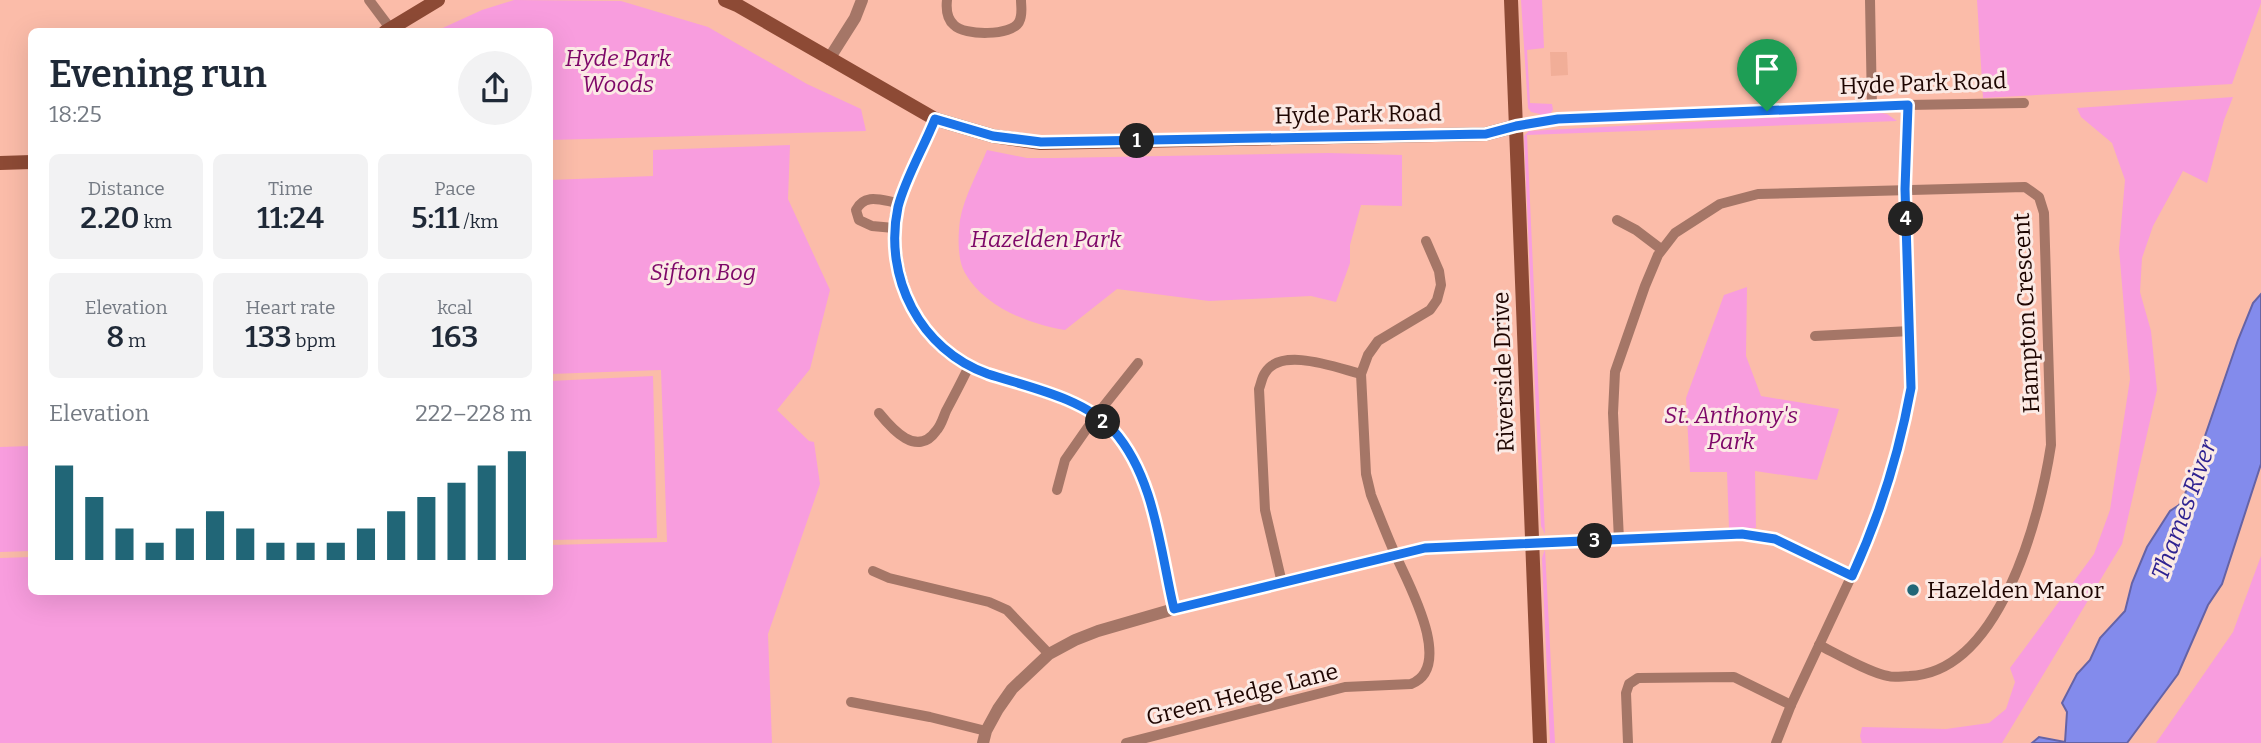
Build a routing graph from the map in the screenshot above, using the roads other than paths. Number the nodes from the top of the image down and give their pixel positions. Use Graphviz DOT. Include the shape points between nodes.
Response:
graph roads {
  1 [pos="369,0"];
  2 [pos="438,0"];
  3 [pos="724,0"];
  4 [pos="862,0"];
  5 [pos="947,0"];
  6 [pos="1021,0"];
  7 [pos="1511,0"];
  8 [pos="1870,0"];
  9 [pos="387,28"];
  10 [pos="391,28"];
  11 [pos="830,59"];
  12 [pos="2024,103"];
  13 [pos="1908,105"];
  14 [pos="1872,107"];
  15 [pos="935,119"];
  16 [pos="1516,126"];
  17 [pos="28,162"];
  18 [pos="0,163"];
  19 [pos="1905,189"];
  20 [pos="899,203"];
  21 [pos="1617,220"];
  22 [pos="894,228"];
  23 [pos="1426,241"];
  24 [pos="1661,249"];
  25 [pos="1910,331"];
  26 [pos="1815,336"];
  27 [pos="1138,363"];
  28 [pos="969,366"];
  29 [pos="1361,374"];
  30 [pos="879,413"];
  31 [pos="1095,417"];
  32 [pos="1057,490"];
  33 [pos="1619,540"];
  34 [pos="1532,544"];
  35 [pos="1395,554"];
  36 [pos="873,571"];
  37 [pos="1852,576"];
  38 [pos="1282,583"];
  39 [pos="1174,609"];
  40 [pos="1819,645"];
  41 [pos="1049,654"];
  42 [pos="852,702"];
  43 [pos="1791,705"];
  44 [pos="984,737"];
  45 [pos="1126,743"];
  46 [pos="1541,743"];
  47 [pos="1628,743"];
  48 [pos="1776,743"];
  1 -- 9 [label="street"];
  2 -- 10 [label="main road"];
  3 -- 11 [label="main road, Hyde Park Road"];
  4 -- 11 [label="street"];
  5 -- 6 [label="street" via="952,24 962,30 1002,33 1019,23"];
  7 -- 16 [label="main road, Riverside Drive"];
  8 -- 14 [label="street"];
  11 -- 15 [label="main road, Hyde Park Road"];
  12 -- 13 [label="street, Hyde Park Road"];
  13 -- 14 [label="street, Hyde Park Road"];
  13 -- 19 [label="street"];
  14 -- 16 [label="street, Hyde Park Road" via="1558,119"];
  15 -- 16 [label="main road, Hyde Park Road" via="993,136 1041,142 1486,134"];
  15 -- 20 [label="street"];
  16 -- 34 [label="main road, Riverside Drive"];
  17 -- 18 [label="main road"];
  19 -- 24 [label="street, Hampton Crescent" via="1758,194 1708,210"];
  19 -- 25 [label="street"];
  19 -- 40 [label="street, Hampton Crescent" via="2025,187 2039,197 2044,213 2050,399 2046,479 2020,568 1992,618 1968,650 1948,666 1922,675 1888,677"];
  20 -- 22 [label="street"];
  20 -- 22 [label="street" via="870,198 856,210 859,220"];
  21 -- 24 [label="street"];
  22 -- 28 [label="street" via="904,289 919,323 948,354"];
  23 -- 29 [label="street, Green Hedge Lane" via="1439,271 1437,300 1430,310 1378,341"];
  24 -- 33 [label="street, Hampton Crescent" via="1615,372"];
  25 -- 26 [label="street"];
  25 -- 37 [label="street" via="1911,388 1905,421 1874,528"];
  27 -- 31 [label="street"];
  28 -- 30 [label="street" via="936,432 927,440 910,442"];
  28 -- 31 [label="street" via="1073,402"];
  29 -- 35 [label="street, Green Hedge Lane" via="1366,474"];
  29 -- 38 [label="street" via="1289,359 1264,373 1259,389 1265,510"];
  31 -- 32 [label="street" via="1065,460"];
  31 -- 39 [label="street" via="1111,428 1129,451 1145,483"];
  33 -- 34 [label="street"];
  33 -- 37 [label="street" via="1742,534 1775,539"];
  34 -- 35 [label="street" via="1425,548"];
  34 -- 46 [label="main road, Riverside Drive"];
  35 -- 38 [label="street"];
  35 -- 45 [label="street, Green Hedge Lane" via="1426,623 1427,667 1419,681 1345,687"];
  36 -- 41 [label="street" via="1007,610"];
  37 -- 40 [label="street"];
  38 -- 39 [label="street"];
  39 -- 41 [label="street" via="1098,631"];
  40 -- 43 [label="street"];
  41 -- 44 [label="street" via="1012,690"];
  42 -- 44 [label="street" via="930,717"];
  43 -- 47 [label="street" via="1734,677 1638,678 1626,693"];
  43 -- 48 [label="street"];
}
